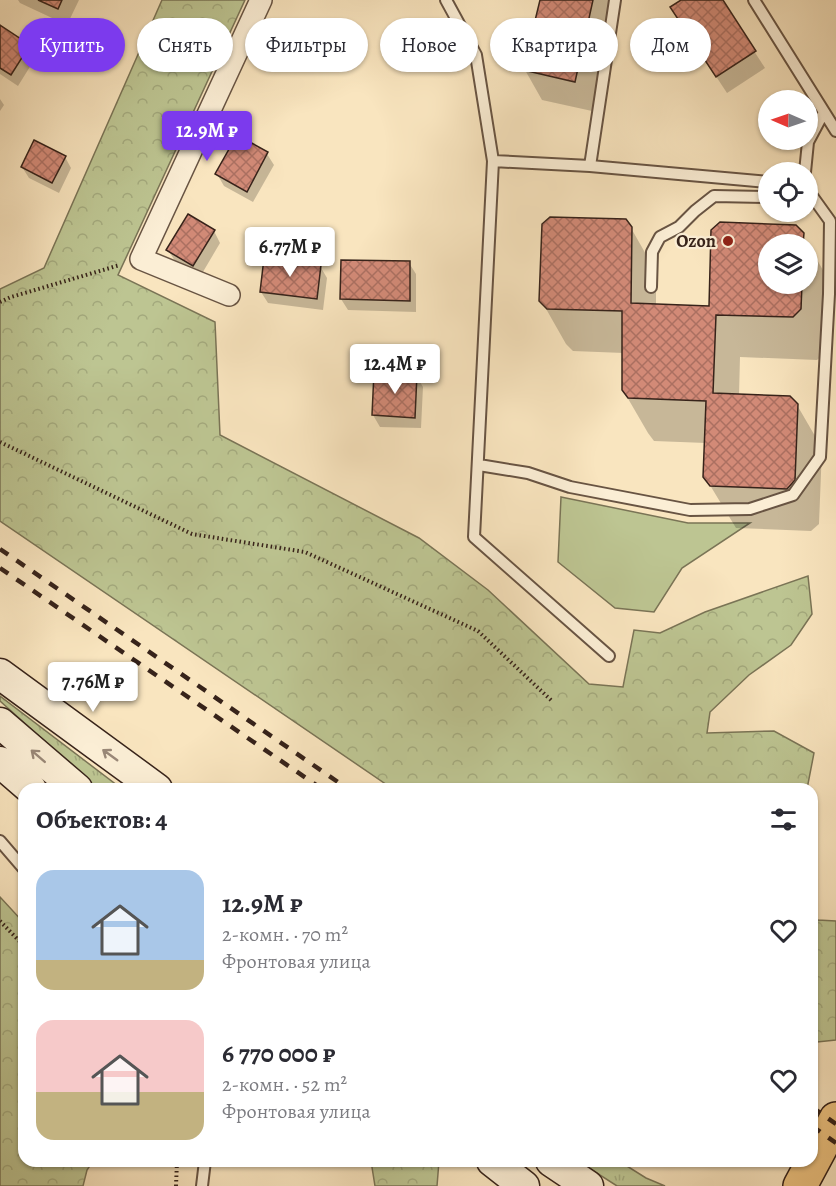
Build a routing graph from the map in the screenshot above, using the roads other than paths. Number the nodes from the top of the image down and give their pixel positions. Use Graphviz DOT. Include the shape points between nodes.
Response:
graph roads {
  1 [pos="261,0"];
  2 [pos="446,0"];
  3 [pos="615,0"];
  4 [pos="754,0"];
  5 [pos="824,112"];
  6 [pos="836,130"];
  7 [pos="493,161"];
  8 [pos="806,162"];
  9 [pos="590,166"];
  10 [pos="758,181"];
  11 [pos="758,197"];
  12 [pos="818,204"];
  13 [pos="651,287"];
  14 [pos="229,295"];
  15 [pos="479,465"];
  16 [pos="609,656"];
  17 [pos="0,674"];
  18 [pos="0,723"];
  19 [pos="0,762"];
  20 [pos="24,783"];
  21 [pos="70,783"];
  22 [pos="149,783"];
  23 [pos="0,842"];
  24 [pos="18,862"];
  25 [pos="836,1103"];
  26 [pos="836,1119"];
  27 [pos="818,1120"];
  28 [pos="818,1152"];
  29 [pos="204,1167"];
  30 [pos="500,1167"];
  31 [pos="560,1167"];
  32 [pos="810,1167"];
  33 [pos="202,1186"];
  34 [pos="524,1186"];
  35 [pos="588,1186"];
  36 [pos="800,1186"];
  1 -- 14 [label="street" via="141,259"];
  2 -- 7 [label="lane" via="477,55"];
  3 -- 9 [label="lane"];
  4 -- 5 [label="lane"];
  5 -- 6 [label="lane"];
  5 -- 8 [label="lane" via="808,142"];
  7 -- 9 [label="lane"];
  7 -- 15 [label="lane"];
  9 -- 10 [label="lane"];
  11 -- 13 [label="lane" via="714,196 679,227 660,237 652,252"];
  12 -- 15 [label="lane" via="830,221 820,457 793,495 750,509 690,510"];
  15 -- 16 [label="lane" via="474,537"];
  22 -- 17 [label="main road, one-way"];
  21 -- 18 [label="main road, one-way"];
  19 -- 20 [label="main road"];
  23 -- 24 [label="lane"];
  25 -- 27 [label="main road"];
  26 -- 28 [label="main road"];
  29 -- 33 [label="lane"];
  30 -- 34 [label="main road"];
  31 -- 35 [label="main road"];
  32 -- 36 [label="main road"];
}
